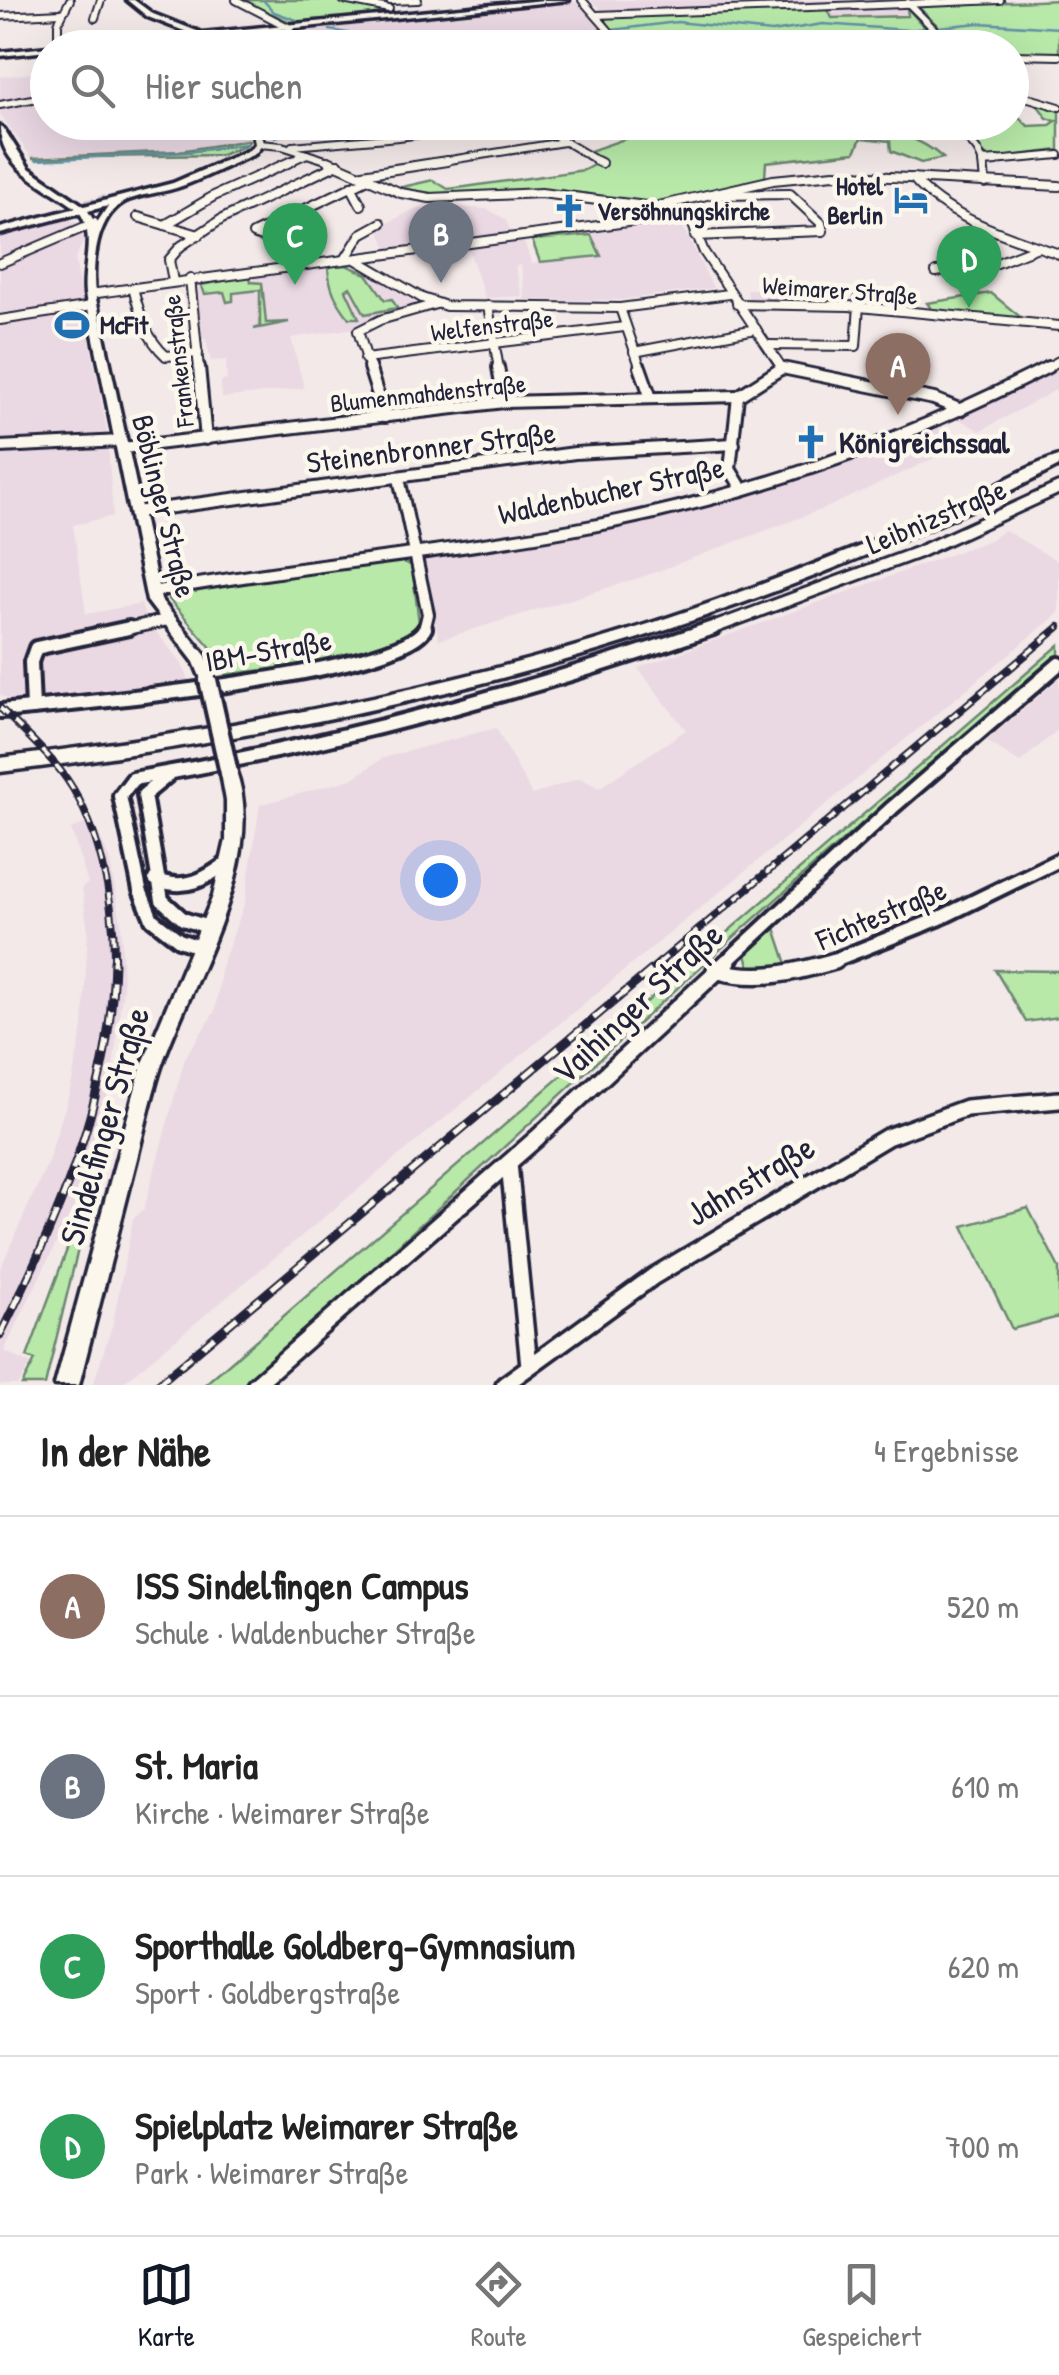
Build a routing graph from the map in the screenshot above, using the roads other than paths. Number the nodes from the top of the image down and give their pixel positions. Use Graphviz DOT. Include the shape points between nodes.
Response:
graph roads {
  1 [pos="70,0"];
  2 [pos="101,0"];
  3 [pos="130,0"];
  4 [pos="236,0"];
  5 [pos="343,0"];
  6 [pos="418,0"];
  7 [pos="566,0"];
  8 [pos="582,0"];
  9 [pos="1000,0"];
  10 [pos="907,2"];
  11 [pos="390,7"];
  12 [pos="62,13"];
  13 [pos="597,14"];
  14 [pos="0,16"];
  15 [pos="94,18"];
  16 [pos="290,28"];
  17 [pos="60,30"];
  18 [pos="189,30"];
  19 [pos="268,30"];
  20 [pos="609,30"];
  21 [pos="935,30"];
  22 [pos="30,52"];
  23 [pos="0,54"];
  24 [pos="1029,55"];
  25 [pos="1059,56"];
  26 [pos="1029,98"];
  27 [pos="30,99"];
  28 [pos="0,105"];
  29 [pos="1059,108"];
  30 [pos="0,129"];
  31 [pos="259,140"];
  32 [pos="354,140"];
  33 [pos="561,140"];
  34 [pos="970,140"];
  35 [pos="564,142"];
  36 [pos="260,144"];
  37 [pos="10,148"];
  38 [pos="288,148"];
  39 [pos="307,154"];
  40 [pos="235,155"];
  41 [pos="1059,155"];
  42 [pos="983,162"];
  43 [pos="601,163"];
  44 [pos="338,164"];
  45 [pos="215,167"];
  46 [pos="366,176"];
  47 [pos="913,178"];
  48 [pos="985,183"];
  49 [pos="351,186"];
  50 [pos="1059,186"];
  51 [pos="58,192"];
  52 [pos="717,193"];
  53 [pos="106,200"];
  54 [pos="121,200"];
  55 [pos="682,202"];
  56 [pos="362,205"];
  57 [pos="81,206"];
  58 [pos="53,209"];
  59 [pos="687,214"];
  60 [pos="138,218"];
  61 [pos="381,223"];
  62 [pos="98,224"];
  63 [pos="165,225"];
  64 [pos="0,227"];
  65 [pos="297,234"];
  66 [pos="199,235"];
  67 [pos="695,236"];
  68 [pos="1038,247"];
  69 [pos="1059,254"];
  70 [pos="349,259"];
  71 [pos="0,263"];
  72 [pos="936,272"];
  73 [pos="190,278"];
  74 [pos="173,281"];
  75 [pos="133,288"];
  76 [pos="860,292"];
  77 [pos="729,294"];
  78 [pos="91,300"];
  79 [pos="436,304"];
  80 [pos="737,304"];
  81 [pos="488,306"];
  82 [pos="620,308"];
  83 [pos="858,308"];
  84 [pos="0,320"];
  85 [pos="1059,326"];
  86 [pos="624,327"];
  87 [pos="756,329"];
  88 [pos="496,344"];
  89 [pos="768,345"];
  90 [pos="198,352"];
  91 [pos="634,352"];
  92 [pos="365,359"];
  93 [pos="1059,361"];
  94 [pos="782,368"];
  95 [pos="738,396"];
  96 [pos="651,398"];
  97 [pos="504,402"];
  98 [pos="961,410"];
  99 [pos="385,417"];
  100 [pos="206,439"];
  101 [pos="734,444"];
  102 [pos="122,445"];
  103 [pos="0,447"];
  104 [pos="1059,460"];
  105 [pos="1059,470"];
  106 [pos="399,478"];
  107 [pos="741,487"];
  108 [pos="1059,488"];
  109 [pos="136,512"];
  110 [pos="415,553"];
  111 [pos="152,592"];
  112 [pos="167,620"];
  113 [pos="1059,664"];
  114 [pos="33,708"];
  115 [pos="0,711"];
  116 [pos="0,765"];
  117 [pos="0,773"];
  118 [pos="176,773"];
  119 [pos="229,773"];
  120 [pos="232,860"];
  121 [pos="1059,860"];
  122 [pos="156,879"];
  123 [pos="206,938"];
  124 [pos="715,970"];
  125 [pos="1059,1100"];
  126 [pos="509,1163"];
  127 [pos="528,1366"];
  128 [pos="66,1385"];
  129 [pos="255,1385"];
  130 [pos="504,1385"];
  1 -- 12 [label="street"];
  2 -- 15 [label="street"];
  3 -- 18 [label="main road" via="150,18"];
  4 -- 16 [label="street"];
  5 -- 11 [label="street"];
  6 -- 11 [label="street"];
  7 -- 11 [label="main road"];
  8 -- 13 [label="street"];
  9 -- 10 [label="street"];
  10 -- 13 [label="street"];
  10 -- 21 [label="street"];
  11 -- 16 [label="main road"];
  12 -- 14 [label="street"];
  12 -- 17 [label="street"];
  13 -- 20 [label="street"];
  16 -- 19 [label="main road"];
  22 -- 23 [label="main road"];
  24 -- 25 [label="street"];
  26 -- 29 [label="street"];
  27 -- 28 [label="street"];
  30 -- 37 [label="main road"];
  31 -- 36 [label="main road"];
  32 -- 38 [label="street"];
  33 -- 35 [label="street"];
  34 -- 42 [label="street"];
  35 -- 43 [label="street"];
  35 -- 46 [label="street"];
  36 -- 38 [label="street"];
  36 -- 40 [label="main road"];
  36 -- 45 [label="main road"];
  37 -- 51 [label="main road" via="27,172"];
  37 -- 57 [label="main road"];
  38 -- 39 [label="street"];
  39 -- 44 [label="street"];
  39 -- 63 [label="street"];
  40 -- 45 [label="main road"];
  40 -- 53 [label="main road"];
  41 -- 42 [label="street"];
  42 -- 48 [label="street"];
  44 -- 46 [label="street"];
  44 -- 66 [label="street, Frankenstraße"];
  45 -- 53 [label="main road"];
  45 -- 54 [label="main road"];
  46 -- 49 [label="street"];
  46 -- 55 [label="street" via="421,197 541,193 630,206"];
  47 -- 48 [label="street"];
  47 -- 52 [label="street" via="805,176"];
  47 -- 68 [label="street" via="920,189 965,214"];
  48 -- 50 [label="street"];
  49 -- 56 [label="street"];
  49 -- 65 [label="street" via="253,234"];
  51 -- 57 [label="main road"];
  51 -- 58 [label="main road"];
  52 -- 55 [label="street"];
  52 -- 67 [label="street" via="790,194 823,231"];
  53 -- 54 [label="main road"];
  53 -- 57 [label="main road"];
  54 -- 62 [label="main road, Böblinger Straße"];
  55 -- 59 [label="street"];
  57 -- 58 [label="main road"];
  57 -- 62 [label="main road"];
  57 -- 64 [label="main road"];
  58 -- 64 [label="main road"];
  59 -- 67 [label="street"];
  59 -- 70 [label="street"];
  60 -- 63 [label="street"];
  61 -- 70 [label="street" via="361,234"];
  62 -- 71 [label="street"];
  62 -- 78 [label="main road, Böblinger Straße" via="87,260"];
  63 -- 66 [label="street"];
  66 -- 74 [label="street, Frankenstraße" via="172,254"];
  67 -- 77 [label="street"];
  68 -- 69 [label="street"];
  68 -- 72 [label="street" via="992,264"];
  70 -- 73 [label="street"];
  70 -- 79 [label="street, Weimarer Straße" via="378,268"];
  73 -- 74 [label="street"];
  73 -- 90 [label="street, Frankenstraße"];
  74 -- 75 [label="street"];
  75 -- 78 [label="street"];
  75 -- 90 [label="street" via="155,348 166,356"];
  76 -- 83 [label="street"];
  77 -- 80 [label="street"];
  77 -- 82 [label="street, Weimarer Straße"];
  78 -- 84 [label="street"];
  78 -- 102 [label="main road, Böblinger Straße"];
  79 -- 81 [label="street, Weimarer Straße"];
  79 -- 92 [label="street" via="363,327 357,336"];
  80 -- 83 [label="street, Weimarer Straße"];
  80 -- 87 [label="street"];
  81 -- 82 [label="street, Weimarer Straße"];
  81 -- 88 [label="street"];
  82 -- 86 [label="street"];
  83 -- 85 [label="street, Weimarer Straße"];
  83 -- 89 [label="street" via="854,347"];
  86 -- 88 [label="street, Welfenstraße"];
  86 -- 91 [label="street"];
  87 -- 89 [label="street"];
  87 -- 91 [label="street"];
  88 -- 92 [label="street, Welfenstraße"];
  88 -- 97 [label="street"];
  89 -- 94 [label="street"];
  90 -- 100 [label="street, Frankenstraße"];
  91 -- 96 [label="street"];
  92 -- 99 [label="street"];
  93 -- 98 [label="street, Waldenbucher Straße"];
  94 -- 95 [label="street"];
  94 -- 98 [label="street"];
  95 -- 96 [label="street, Blumenmahdenstraße"];
  95 -- 101 [label="street"];
  96 -- 97 [label="street, Blumenmahdenstraße"];
  97 -- 99 [label="street, Blumenmahdenstraße"];
  98 -- 107 [label="street, Waldenbucher Straße" via="877,446"];
  99 -- 100 [label="street, Blumenmahdenstraße"];
  100 -- 102 [label="street, Blumenmahdenstraße"];
  101 -- 106 [label="street, Steinenbronner Straße" via="575,453"];
  101 -- 107 [label="street" via="730,469"];
  102 -- 103 [label="street, Blumenmahdenstraße"];
  102 -- 109 [label="main road, Böblinger Straße"];
  104 -- 116 [label="highway" via="801,576 546,662 318,718"];
  105 -- 117 [label="highway" via="854,564 565,664 265,736"];
  106 -- 109 [label="street, Steinenbronner Straße"];
  106 -- 110 [label="street, IBM-Straße"];
  107 -- 110 [label="street, Waldenbucher Straße" via="590,526"];
  108 -- 118 [label="street, Leibnizstraße" via="832,586 489,702"];
  109 -- 111 [label="main road, Böblinger Straße"];
  110 -- 111 [label="street, Waldenbucher Straße"];
  110 -- 114 [label="street, IBM-Straße" via="428,614 421,636 407,645 296,672"];
  111 -- 112 [label="main road, Böblinger Straße"];
  112 -- 114 [label="street, IBM-Straße" via="36,648"];
  112 -- 119 [label="main road, Böblinger Straße, bridge" via="201,660"];
  113 -- 124 [label="street, Vaihinger Straße"];
  114 -- 115 [label="street, IBM-Straße"];
  118 -- 122 [label="street" via="144,795"];
  118 -- 123 [label="street, Leibnizstraße" via="133,780 120,796 142,906 165,932"];
  119 -- 120 [label="main road, Sindelfinger Straße"];
  120 -- 122 [label="street" via="188,887"];
  120 -- 123 [label="main road, Sindelfinger Straße"];
  121 -- 124 [label="street, Fichtestraße" via="818,968 749,980"];
  122 -- 123 [label="street" via="168,908"];
  123 -- 128 [label="main road, Sindelfinger Straße" via="151,1068"];
  124 -- 126 [label="street, Vaihinger Straße"];
  125 -- 127 [label="street, Jahnstraße" via="966,1108 887,1136 654,1276"];
  126 -- 127 [label="street"];
  126 -- 129 [label="street, Vaihinger Straße"];
  127 -- 130 [label="street, Jahnstraße"];
}
